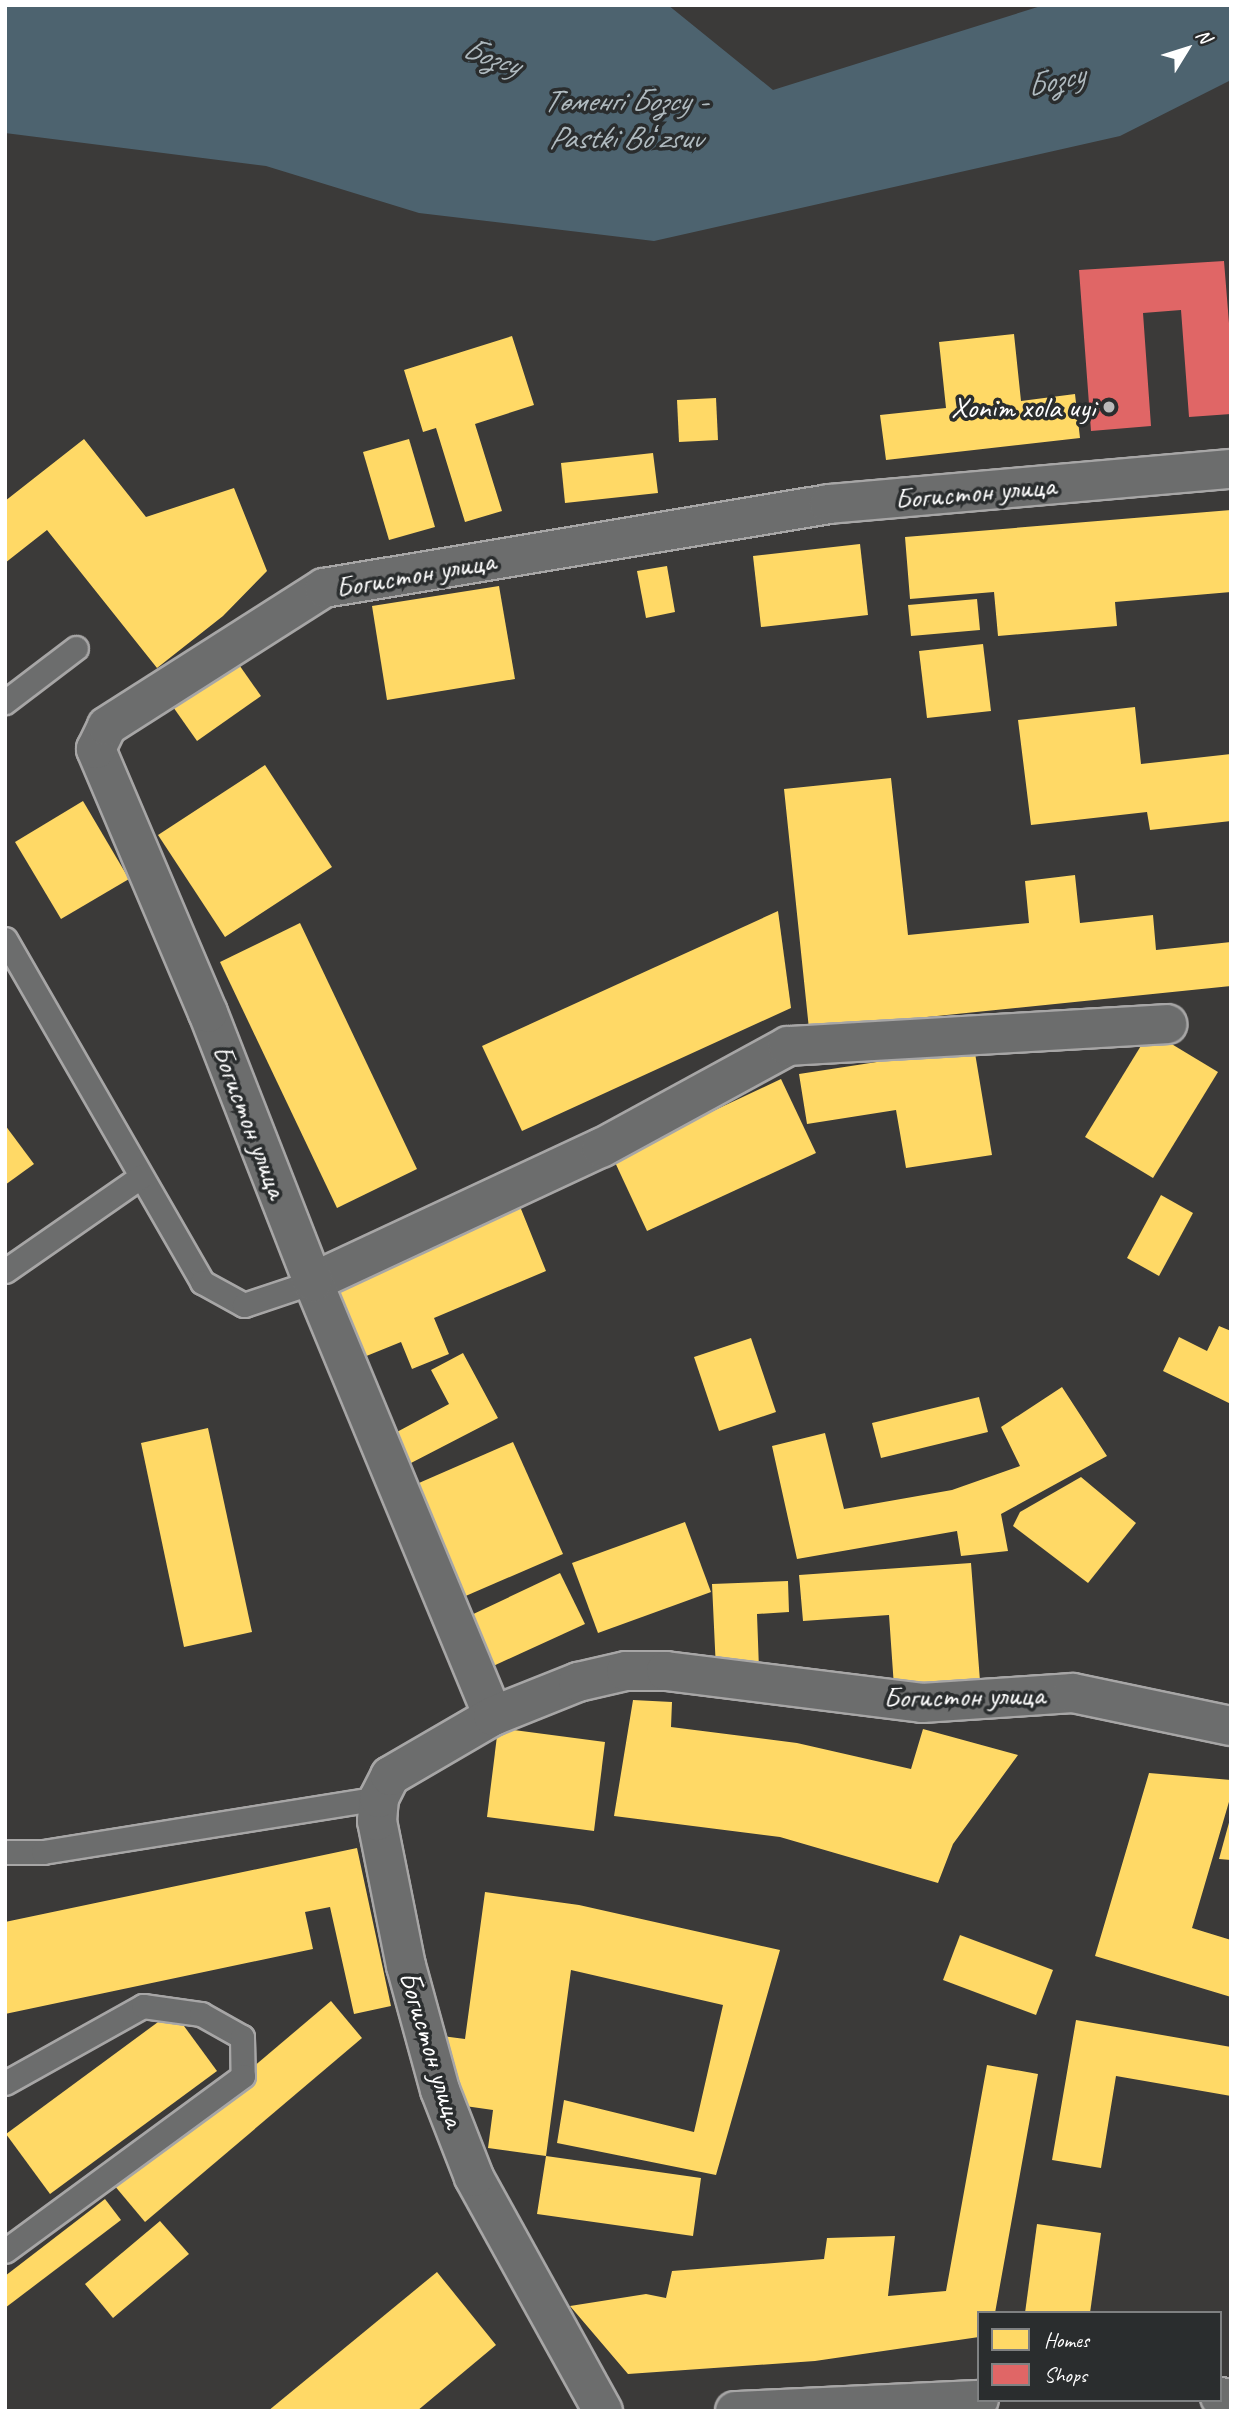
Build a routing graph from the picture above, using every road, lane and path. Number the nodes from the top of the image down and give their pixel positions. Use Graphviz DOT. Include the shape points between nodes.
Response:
graph roads {
  1 [pos="1231,470"];
  2 [pos="76,648"];
  3 [pos="5,702"];
  4 [pos="5,939"];
  5 [pos="1167,1024"];
  6 [pos="140,1177"];
  7 [pos="5,1271"];
  8 [pos="313,1282"];
  9 [pos="493,1716"];
  10 [pos="1231,1726"];
  11 [pos="379,1798"];
  12 [pos="5,1852"];
  13 [pos="5,2083"];
  14 [pos="5,2251"];
  15 [pos="977,2400"];
  16 [pos="603,2411"];
  17 [pos="735,2411"];
  1 -- 8 [label="street, Богистон улица" via="829,504 324,588 107,726 96,750 208,1013"];
  2 -- 3 [label="lane"];
  4 -- 6 [label="lane"];
  5 -- 8 [label="street" via="788,1046 601,1148"];
  6 -- 7 [label="lane"];
  6 -- 8 [label="lane" via="202,1282 244,1305"];
  8 -- 9 [label="street, Богистон улица"];
  9 -- 10 [label="street, Богистон улица" via="578,1682 626,1671 666,1671 922,1703 1073,1693"];
  9 -- 11 [label="street, Богистон улица" via="390,1776"];
  11 -- 12 [label="lane" via="43,1852"];
  11 -- 16 [label="street, Богистон улица" via="377,1821 406,1966 440,2090 474,2177"];
  13 -- 14 [label="lane" via="143,2006 201,2014 242,2037 243,2076"];
  15 -- 17 [label="street"];
}
